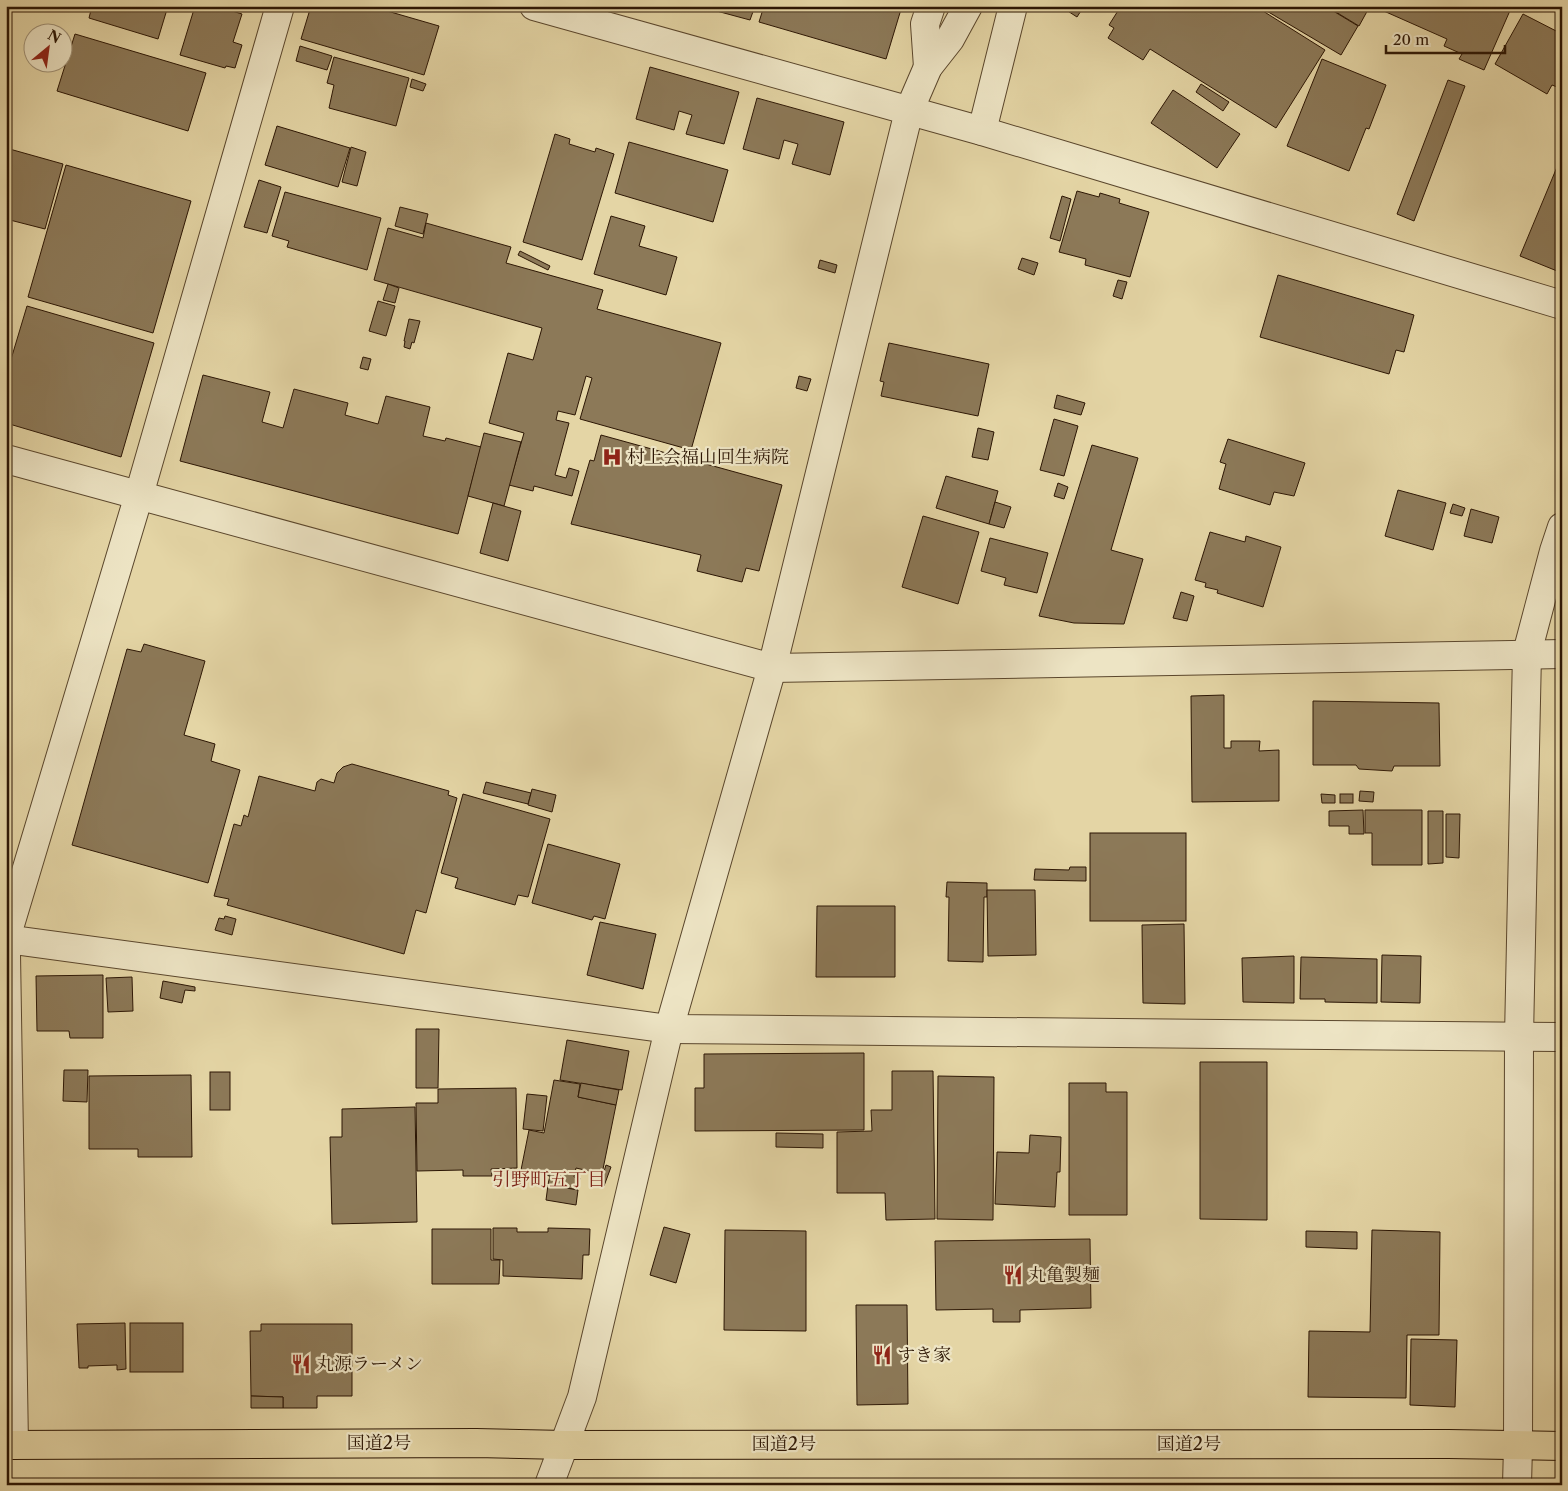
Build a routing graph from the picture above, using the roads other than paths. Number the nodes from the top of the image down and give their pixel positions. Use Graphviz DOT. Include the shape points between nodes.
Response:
graph roads {
  1 [pos="280,6"];
  2 [pos="534,6"];
  3 [pos="931,6"];
  4 [pos="968,6"];
  5 [pos="1013,6"];
  6 [pos="928,67"];
  7 [pos="910,111"];
  8 [pos="982,131"];
  9 [pos="1562,305"];
  10 [pos="6,459"];
  11 [pos="139,495"];
  12 [pos="1562,527"];
  13 [pos="1527,653"];
  14 [pos="1562,654"];
  15 [pos="772,668"];
  16 [pos="6,938"];
  17 [pos="6,954"];
  18 [pos="669,1029"];
  19 [pos="1519,1037"];
  20 [pos="1562,1037"];
  21 [pos="10,1445"];
  22 [pos="565,1445"];
  23 [pos="1518,1446"];
  24 [pos="1562,1446"];
  25 [pos="549,1485"];
  26 [pos="1517,1485"];
  1 -- 11 [label="street"];
  2 -- 7 [label="street"];
  3 -- 6 [label="street" via="925,24"];
  4 -- 6 [label="street" via="950,39"];
  5 -- 8 [label="street"];
  6 -- 7 [label="street"];
  7 -- 8 [label="street"];
  7 -- 15 [label="street"];
  8 -- 9 [label="street"];
  10 -- 11 [label="street"];
  11 -- 15 [label="street"];
  11 -- 16 [label="street"];
  12 -- 13 [label="street"];
  13 -- 14 [label="street"];
  13 -- 15 [label="street"];
  13 -- 19 [label="street"];
  15 -- 18 [label="street"];
  16 -- 18 [label="street"];
  17 -- 21 [label="street"];
  18 -- 19 [label="street"];
  18 -- 22 [label="street" via="582,1397"];
  19 -- 20 [label="street"];
  19 -- 23 [label="street"];
  21 -- 22 [label="highway, 国道2号"];
  22 -- 23 [label="highway, 国道2号"];
  22 -- 25 [label="street"];
  23 -- 24 [label="highway, 国道2号"];
  23 -- 26 [label="street"];
}
